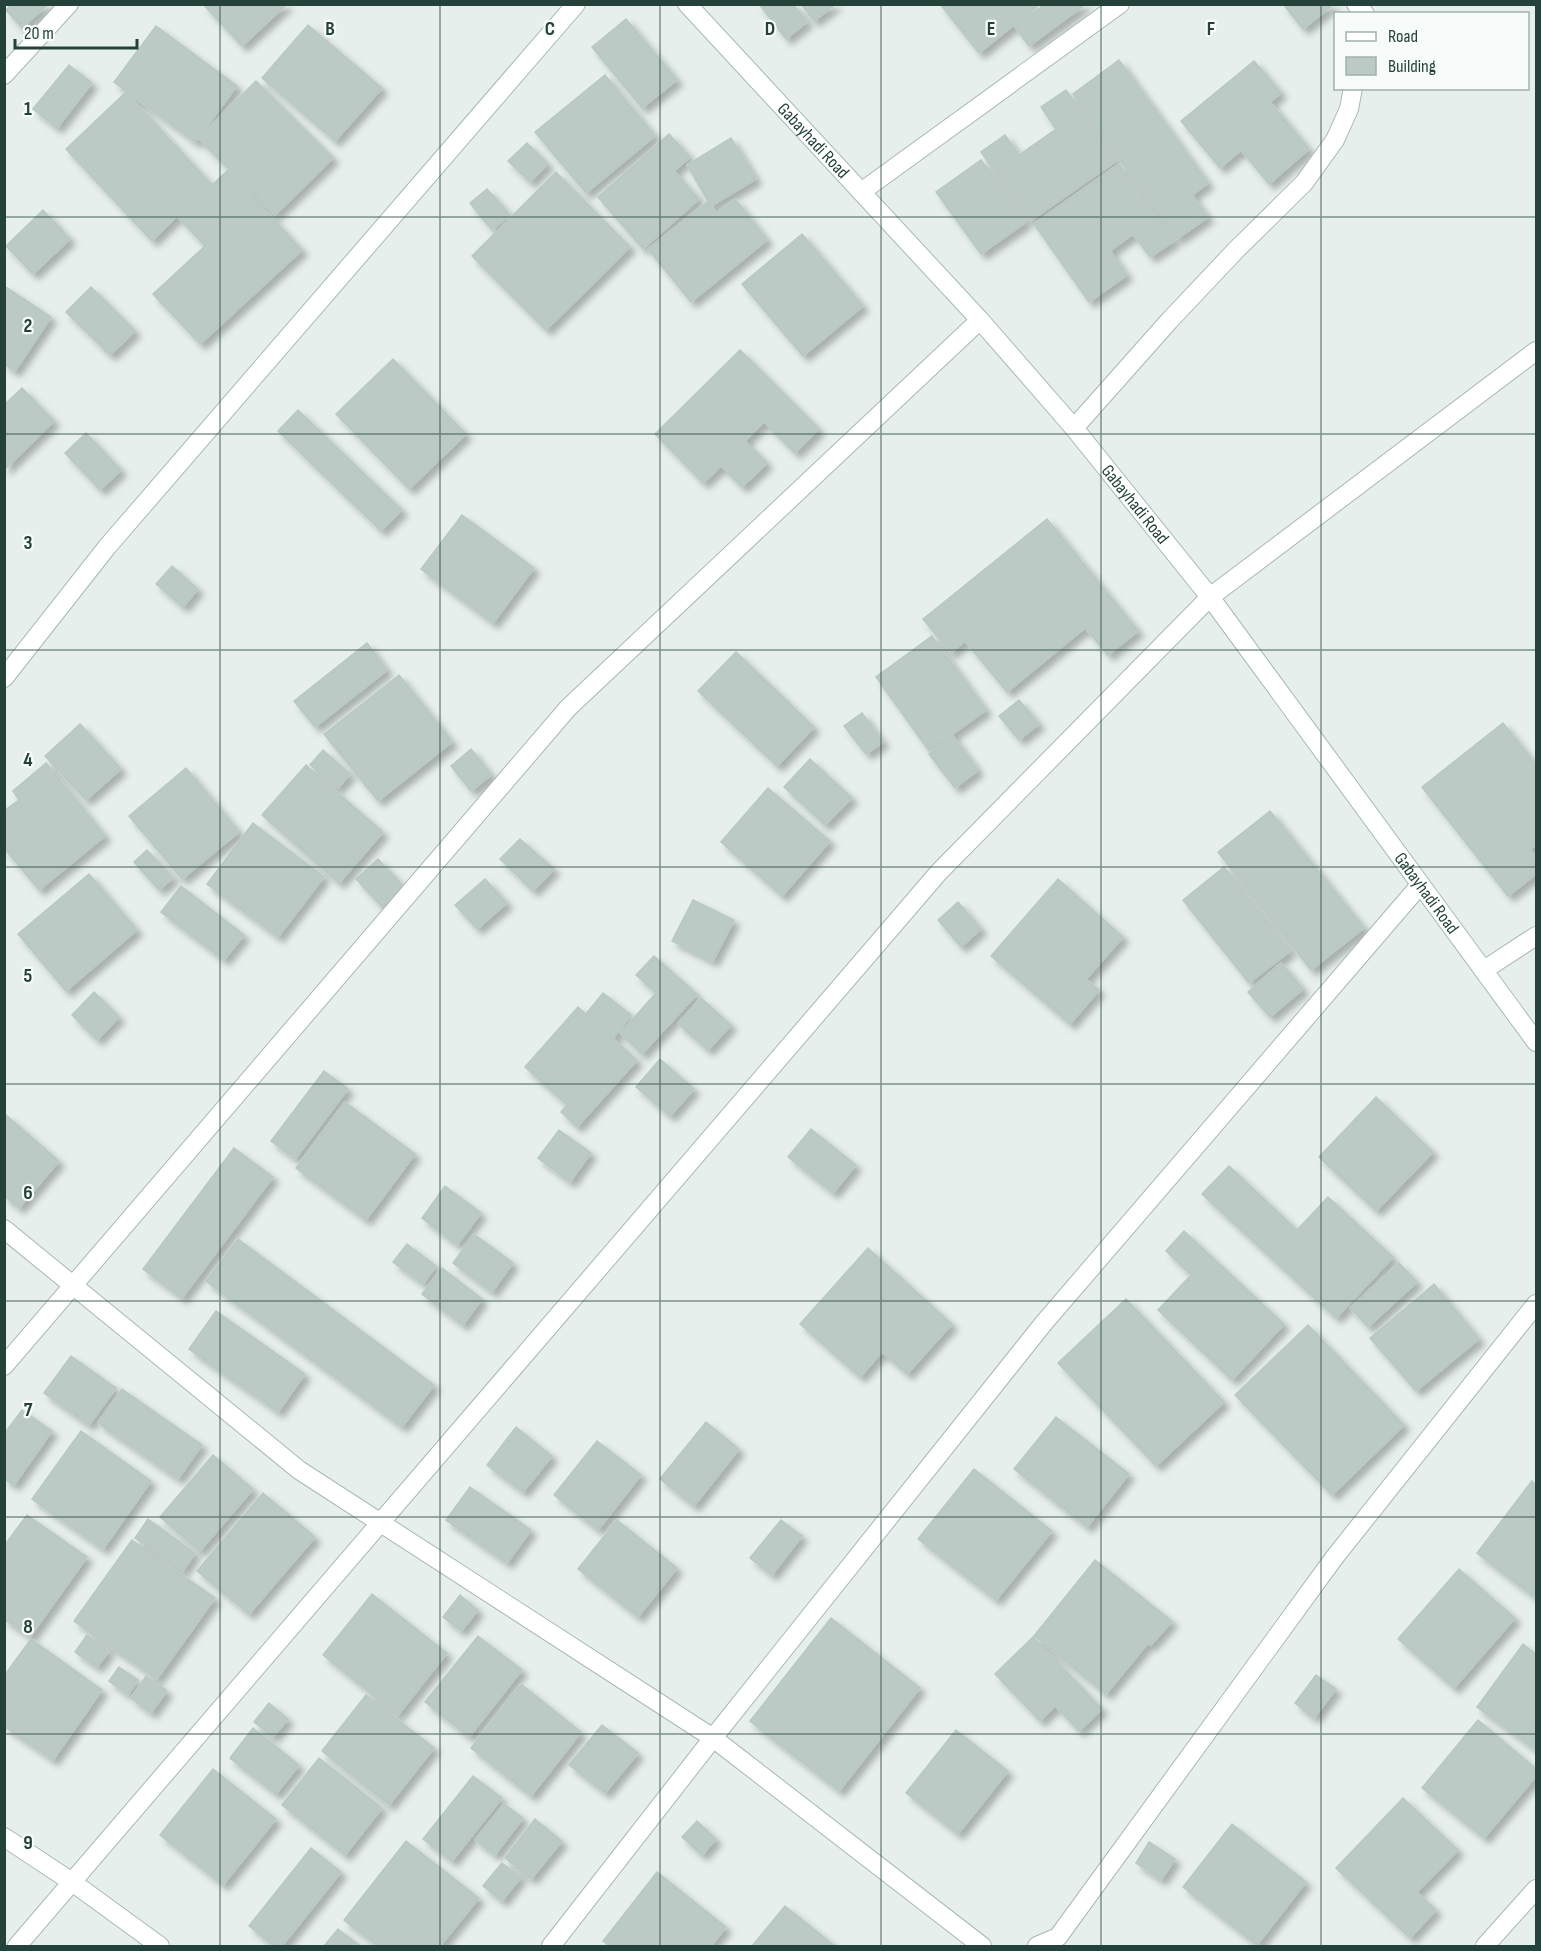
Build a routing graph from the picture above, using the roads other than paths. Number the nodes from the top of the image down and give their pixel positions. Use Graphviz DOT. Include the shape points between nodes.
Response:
graph roads {
  1 [pos="69,4"];
  2 [pos="576,4"];
  3 [pos="687,4"];
  4 [pos="1120,4"];
  5 [pos="8,66"];
  6 [pos="1353,90"];
  7 [pos="861,192"];
  8 [pos="980,320"];
  9 [pos="1536,351"];
  10 [pos="1074,428"];
  11 [pos="1210,597"];
  12 [pos="4,678"];
  13 [pos="1420,885"];
  14 [pos="1536,936"];
  15 [pos="1484,970"];
  16 [pos="1536,1042"];
  17 [pos="4,1228"];
  18 [pos="73,1286"];
  19 [pos="1536,1304"];
  20 [pos="4,1366"];
  21 [pos="380,1523"];
  22 [pos="713,1738"];
  23 [pos="4,1837"];
  24 [pos="72,1882"];
  25 [pos="1536,1889"];
  26 [pos="1063,1942"];
  27 [pos="17,1947"];
  28 [pos="160,1947"];
  29 [pos="552,1947"];
  30 [pos="982,1947"];
  31 [pos="1037,1947"];
  32 [pos="1485,1947"];
  1 -- 5 [label="street"];
  2 -- 12 [label="street" via="107,547"];
  3 -- 7 [label="street, Gabayhadi Road"];
  4 -- 7 [label="street"];
  6 -- 10 [label="street" via="1335,140 1304,183 1206,282"];
  7 -- 8 [label="street, Gabayhadi Road"];
  8 -- 10 [label="street, Gabayhadi Road"];
  8 -- 18 [label="street" via="568,708"];
  9 -- 11 [label="street"];
  10 -- 11 [label="street, Gabayhadi Road"];
  11 -- 13 [label="street, Gabayhadi Road"];
  11 -- 21 [label="street" via="939,872"];
  13 -- 15 [label="street, Gabayhadi Road"];
  13 -- 22 [label="street" via="1043,1324"];
  14 -- 15 [label="street"];
  15 -- 16 [label="street, Gabayhadi Road"];
  17 -- 18 [label="street"];
  18 -- 20 [label="street"];
  18 -- 21 [label="street" via="299,1470"];
  19 -- 26 [label="street" via="1334,1558"];
  21 -- 22 [label="street"];
  21 -- 24 [label="street"];
  22 -- 29 [label="street"];
  22 -- 30 [label="street"];
  23 -- 24 [label="street"];
  24 -- 27 [label="street"];
  24 -- 28 [label="street"];
  25 -- 32 [label="street"];
  26 -- 31 [label="street"];
}
